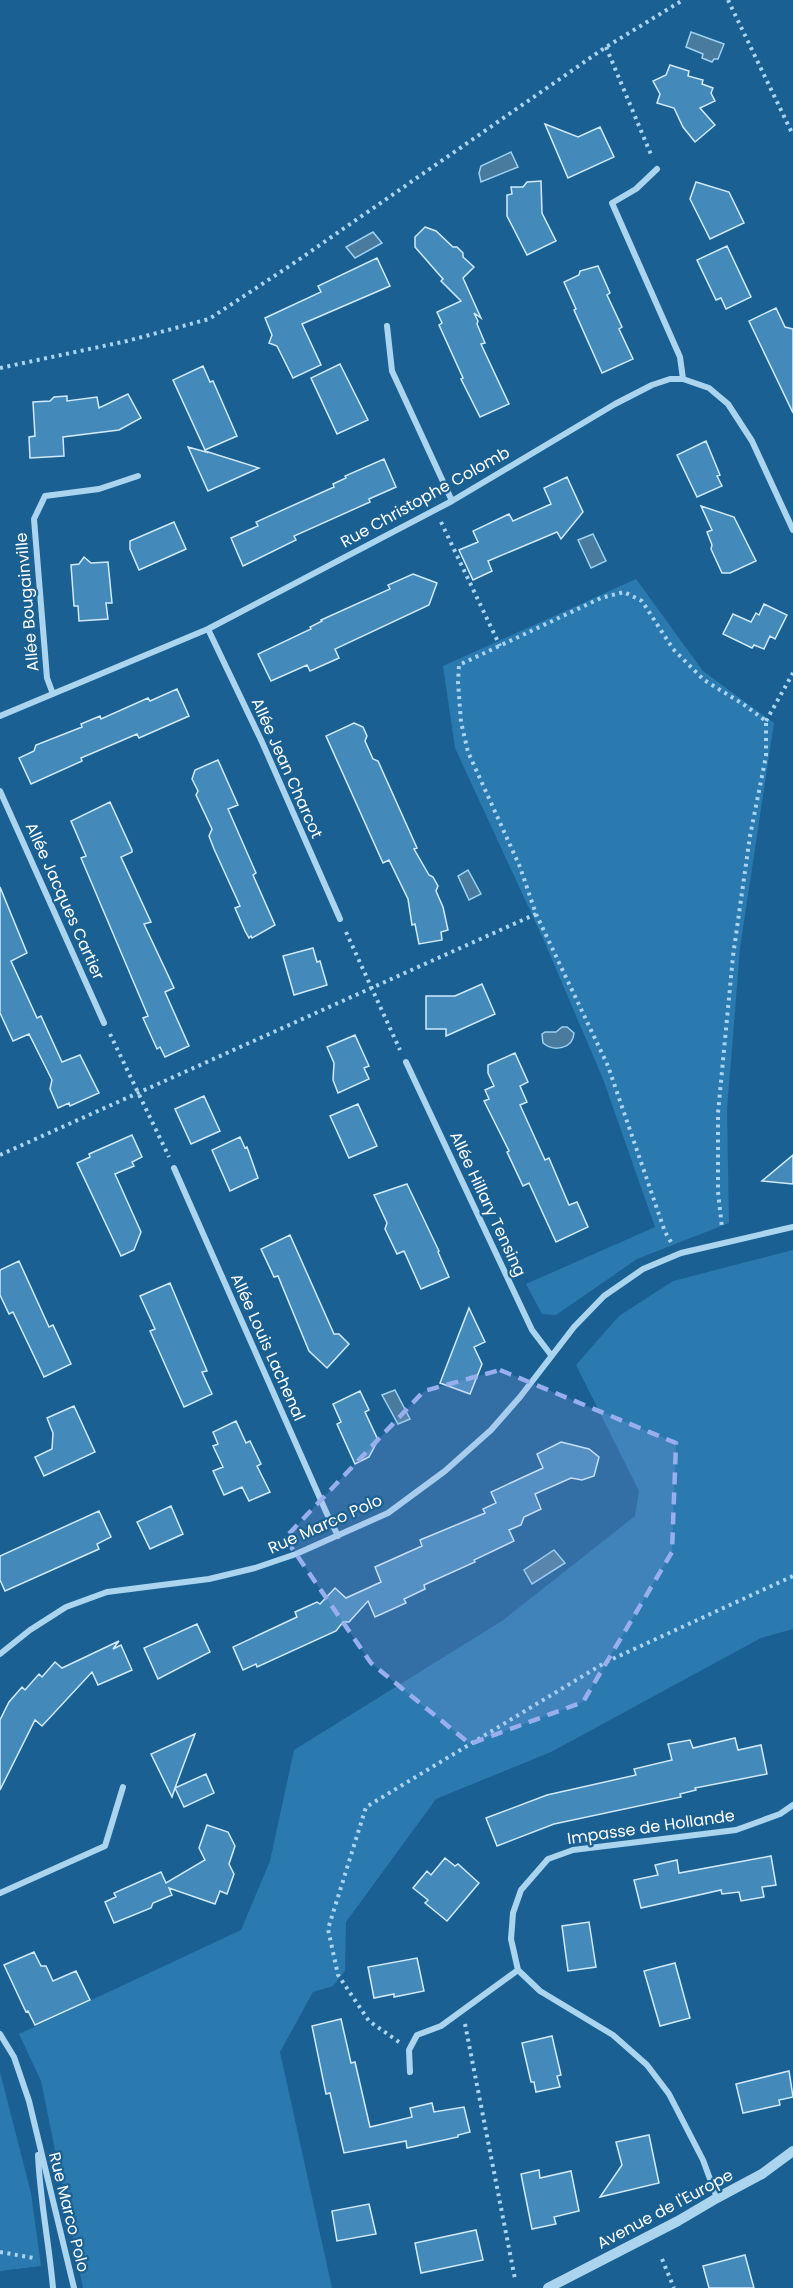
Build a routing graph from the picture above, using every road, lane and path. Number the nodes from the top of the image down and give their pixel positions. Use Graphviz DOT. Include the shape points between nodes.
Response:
graph roads {
  1 [pos="683,0"];
  2 [pos="729,0"];
  3 [pos="606,47"];
  4 [pos="793,135"];
  5 [pos="657,169"];
  6 [pos="387,326"];
  7 [pos="0,368"];
  8 [pos="683,379"];
  9 [pos="138,476"];
  10 [pos="452,501"];
  11 [pos="434,510"];
  12 [pos="793,530"];
  13 [pos="208,629"];
  14 [pos="500,646"];
  15 [pos="793,673"];
  16 [pos="53,694"];
  17 [pos="0,716"];
  18 [pos="766,721"];
  19 [pos="0,791"];
  20 [pos="536,914"];
  21 [pos="340,919"];
  22 [pos="371,989"];
  23 [pos="105,1023"];
  24 [pos="406,1062"];
  25 [pos="138,1094"];
  26 [pos="0,1155"];
  27 [pos="174,1168"];
  28 [pos="793,1227"];
  29 [pos="722,1228"];
  30 [pos="671,1242"];
  31 [pos="551,1355"];
  32 [pos="338,1536"];
  33 [pos="793,1576"];
  34 [pos="0,1654"];
  35 [pos="123,1787"];
  36 [pos="793,1805"];
  37 [pos="0,1893"];
  38 [pos="518,1970"];
  39 [pos="462,2012"];
  40 [pos="0,2034"];
  41 [pos="409,2050"];
  42 [pos="410,2072"];
  43 [pos="37,2142"];
  44 [pos="793,2151"];
  45 [pos="717,2198"];
  46 [pos="0,2252"];
  47 [pos="662,2259"];
  48 [pos="39,2268"];
  49 [pos="515,2279"];
  50 [pos="53,2288"];
  51 [pos="74,2288"];
  52 [pos="548,2288"];
  53 [pos="674,2288"];
  1 -- 3 [label="path"];
  2 -- 4 [label="path"];
  3 -- 5 [label="path"];
  3 -- 7 [label="path" via="291,266 209,318 127,341"];
  5 -- 8 [label="street" via="636,189 612,203 680,357"];
  6 -- 10 [label="street" via="392,371"];
  8 -- 10 [label="street, Rue Christophe Colomb" via="652,385 615,404"];
  8 -- 12 [label="street" via="709,388 740,420"];
  9 -- 16 [label="street, Allée Bougainville" via="99,489 45,496 34,519 47,678"];
  10 -- 11 [label="street, Rue Christophe Colomb"];
  11 -- 13 [label="street, Rue Christophe Colomb"];
  11 -- 14 [label="path"];
  13 -- 16 [label="street, Rue Christophe Colomb"];
  13 -- 21 [label="street, Allée Jean Charcot"];
  14 -- 18 [label="path" via="601,598 624,592 642,601 673,649 704,680"];
  14 -- 20 [label="path" via="459,665 461,722 468,752 520,867"];
  15 -- 18 [label="path"];
  16 -- 17 [label="street, Rue Christophe Colomb"];
  18 -- 29 [label="path" via="766,756 733,956 718,1113"];
  19 -- 23 [label="street, Allée Jacques Cartier"];
  20 -- 22 [label="path"];
  20 -- 30 [label="path" via="608,1066"];
  21 -- 22 [label="path"];
  22 -- 24 [label="path"];
  22 -- 25 [label="path"];
  23 -- 25 [label="path"];
  24 -- 31 [label="street, Allée Hillary Tensing" via="532,1330"];
  25 -- 26 [label="path"];
  25 -- 27 [label="path"];
  27 -- 32 [label="street, Allée Louis Lachenal"];
  28 -- 31 [label="street, Rue Marco Polo" via="681,1253 643,1269 604,1296"];
  31 -- 32 [label="street, Rue Marco Polo" via="491,1430 445,1471 388,1513"];
  32 -- 34 [label="street, Rue Marco Polo" via="255,1568 209,1579 107,1592 66,1607"];
  33 -- 41 [label="path" via="606,1662 366,1808 328,1929 338,1975 369,2021"];
  35 -- 37 [label="street" via="105,1846"];
  36 -- 38 [label="street, Impasse de Hollande" via="780,1814 736,1830 573,1850 548,1859 521,1890 513,1913 510,1939"];
  38 -- 39 [label="street"];
  38 -- 45 [label="street" via="540,1991 613,2035 647,2065 669,2094 704,2160"];
  39 -- 41 [label="street" via="417,2035"];
  39 -- 49 [label="path"];
  40 -- 43 [label="street, Rue Marco Polo" via="14,2057"];
  41 -- 42 [label="street"];
  43 -- 50 [label="street, Rue Marco Polo" via="39,2190"];
  43 -- 51 [label="street, Rue Marco Polo"];
  44 -- 45 [label="street, Avenue de l'Europe" via="762,2175"];
  45 -- 52 [label="street, Avenue de l'Europe"];
  46 -- 48 [label="path" via="34,2258"];
  47 -- 53 [label="path"];
}
